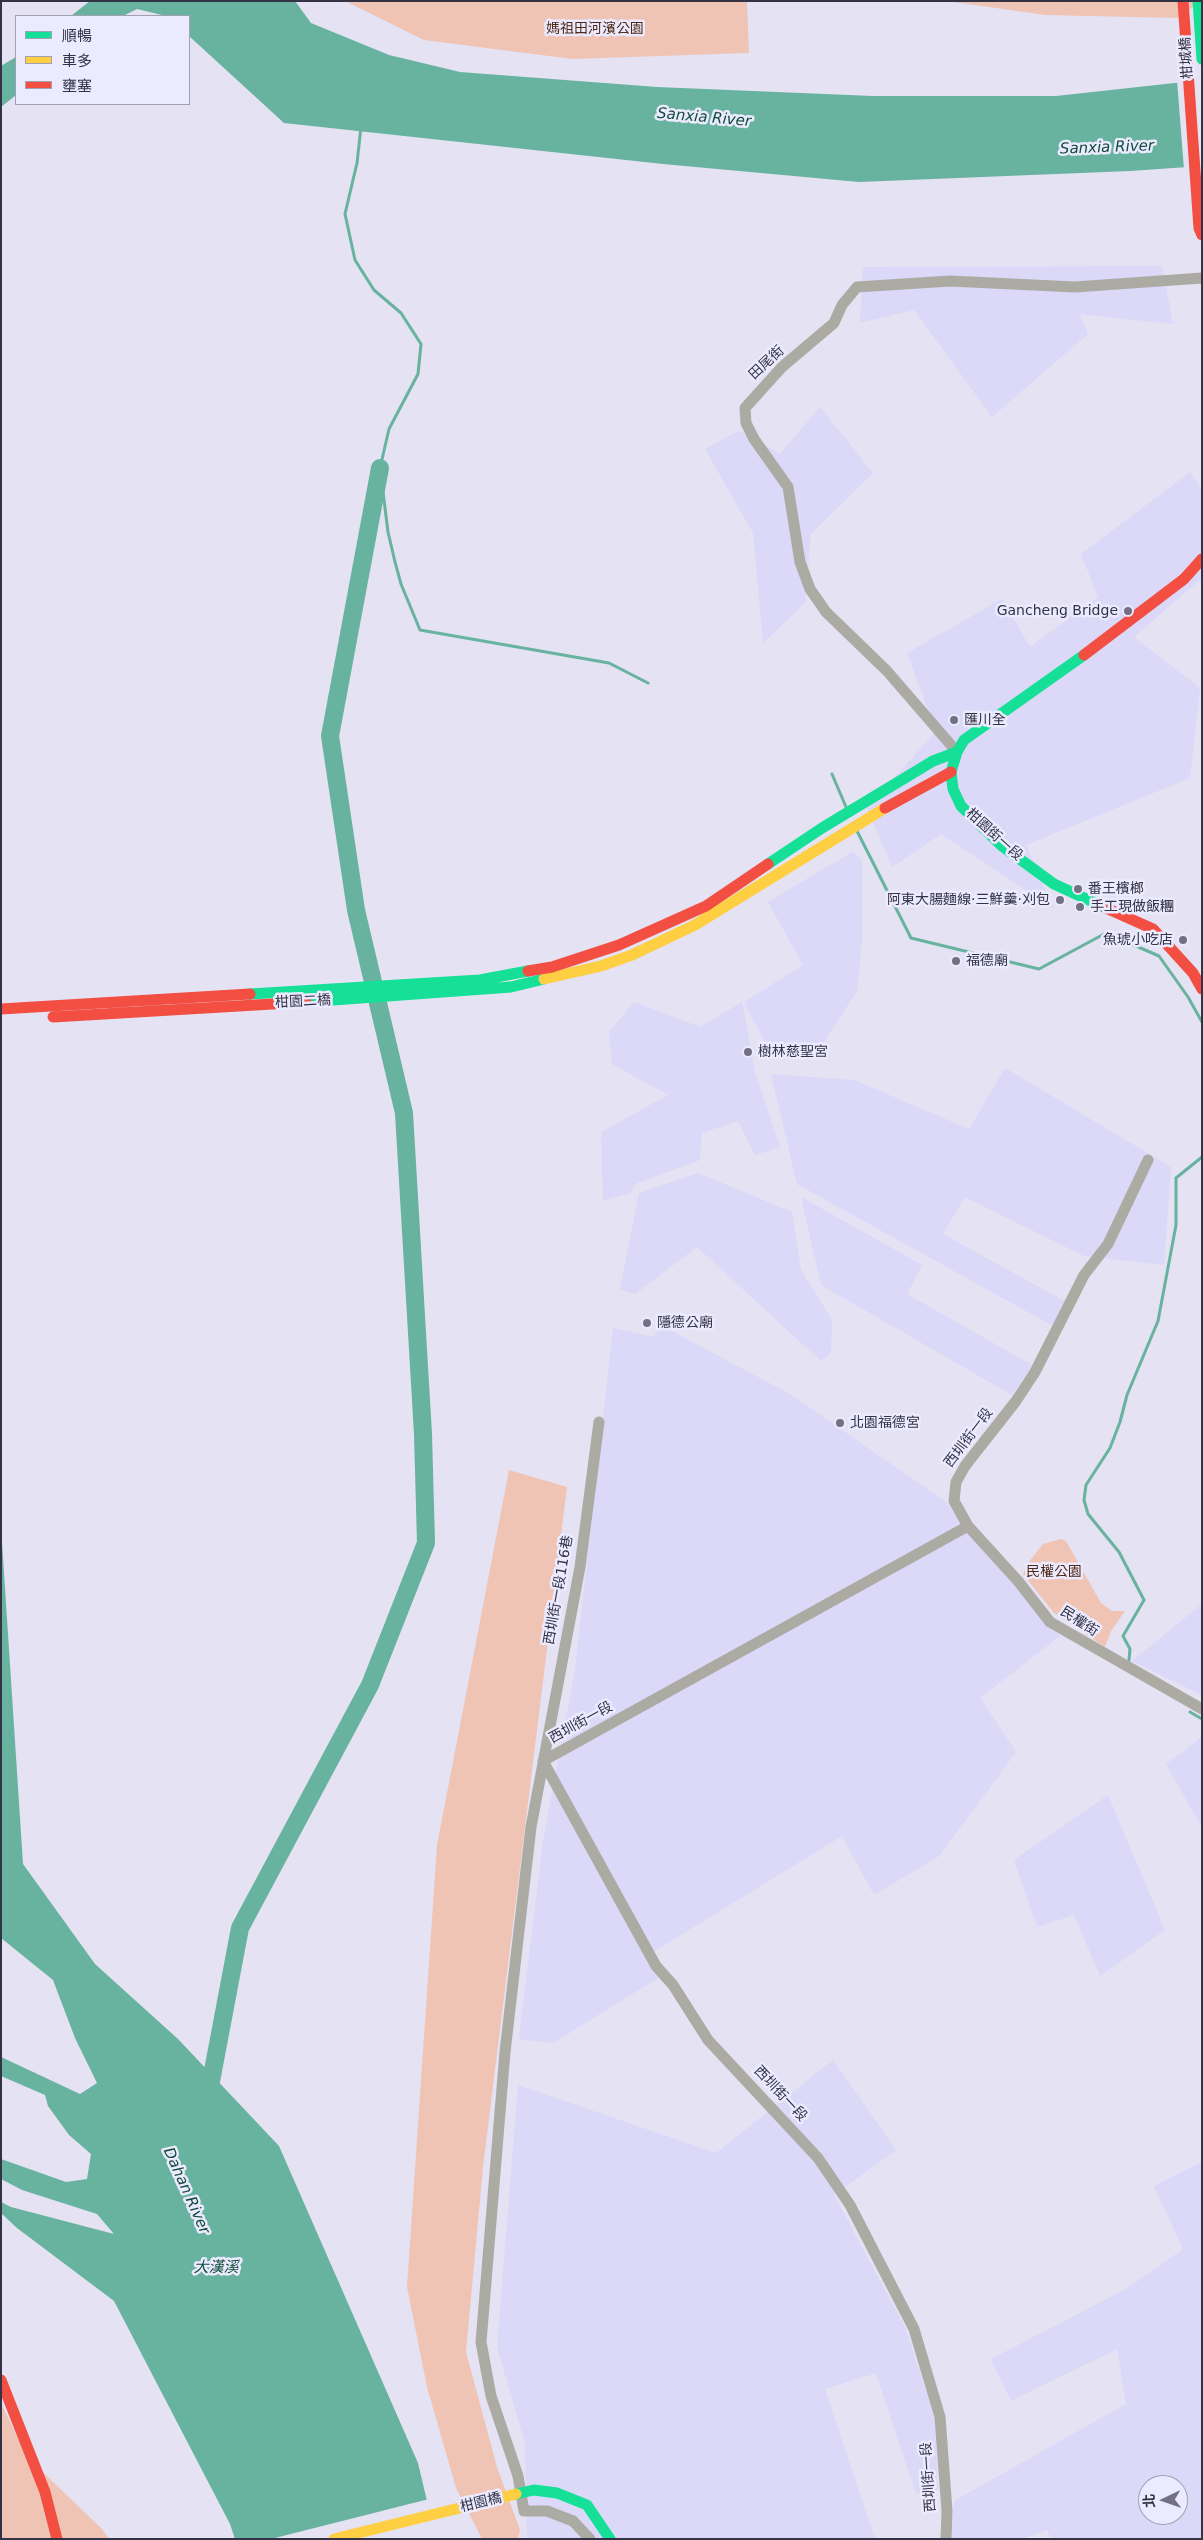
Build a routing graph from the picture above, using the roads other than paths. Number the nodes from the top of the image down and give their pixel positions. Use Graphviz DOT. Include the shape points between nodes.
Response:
graph roads {
  1 [pos="1183,1"];
  2 [pos="1198,1"];
  3 [pos="1202,59"];
  4 [pos="1202,235"];
  5 [pos="1202,278"];
  6 [pos="1202,559"];
  7 [pos="957,752"];
  8 [pos="952,772"];
  9 [pos="1202,989"];
  10 [pos="1,1009"];
  11 [pos="1,1020"];
  12 [pos="1148,1160"];
  13 [pos="599,1422"];
  14 [pos="968,1526"];
  15 [pos="1202,1709"];
  16 [pos="542,1761"];
  17 [pos="1,2380"];
  18 [pos="359,2533"];
  19 [pos="57,2539"];
  20 [pos="326,2539"];
  21 [pos="334,2539"];
  22 [pos="338,2539"];
  23 [pos="590,2539"];
  24 [pos="610,2539"];
  25 [pos="946,2539"];
  1 -- 4 [label="street, 柑城橋"];
  2 -- 3 [label="street, 柑城橋"];
  5 -- 7 [label="street, 田尾街" via="1075,287 950,280 857,288 842,305 834,323 782,367 745,408 746,423 754,439 788,487 800,562 810,590 826,612 887,671"];
  6 -- 7 [label="street, 柑園街一段" via="1163,596 964,740"];
  7 -- 8 [label="street, 柑園街一段"];
  7 -- 10 [label="street, 柑園二橋" via="933,761 822,828 706,906 599,952 552,967 480,980"];
  8 -- 9 [label="street, 柑園街一段" via="953,789 962,806 1002,846 1054,884 1153,929 1193,973"];
  8 -- 11 [label="street, 柑園二橋" via="906,794 695,925 601,966 511,988"];
  12 -- 14 [label="street, 西圳街一段" via="1108,1244 1084,1275 1035,1372 956,1482 954,1501"];
  13 -- 16 [label="street, 西圳街一段116巷" via="580,1567"];
  14 -- 15 [label="street, 民權街" via="1050,1622"];
  14 -- 16 [label="street, 西圳街一段"];
  16 -- 23 [label="street, 西圳街一段116巷" via="531,1827 505,2052 480,2342 490,2396 518,2476 524,2510 547,2511 572,2521"];
  16 -- 25 [label="street, 西圳街一段" via="656,1966 673,1985 708,2040 818,2158 854,2214 914,2329 940,2417"];
  17 -- 19 [label="street" via="45,2492"];
  18 -- 20 [label="street, bridge"];
  18 -- 21 [label="street, 柑園橋, bridge"];
  18 -- 22 [label="street, bridge"];
  18 -- 24 [label="street, 柑園橋, bridge" via="534,2490 558,2493 587,2505"];
}
